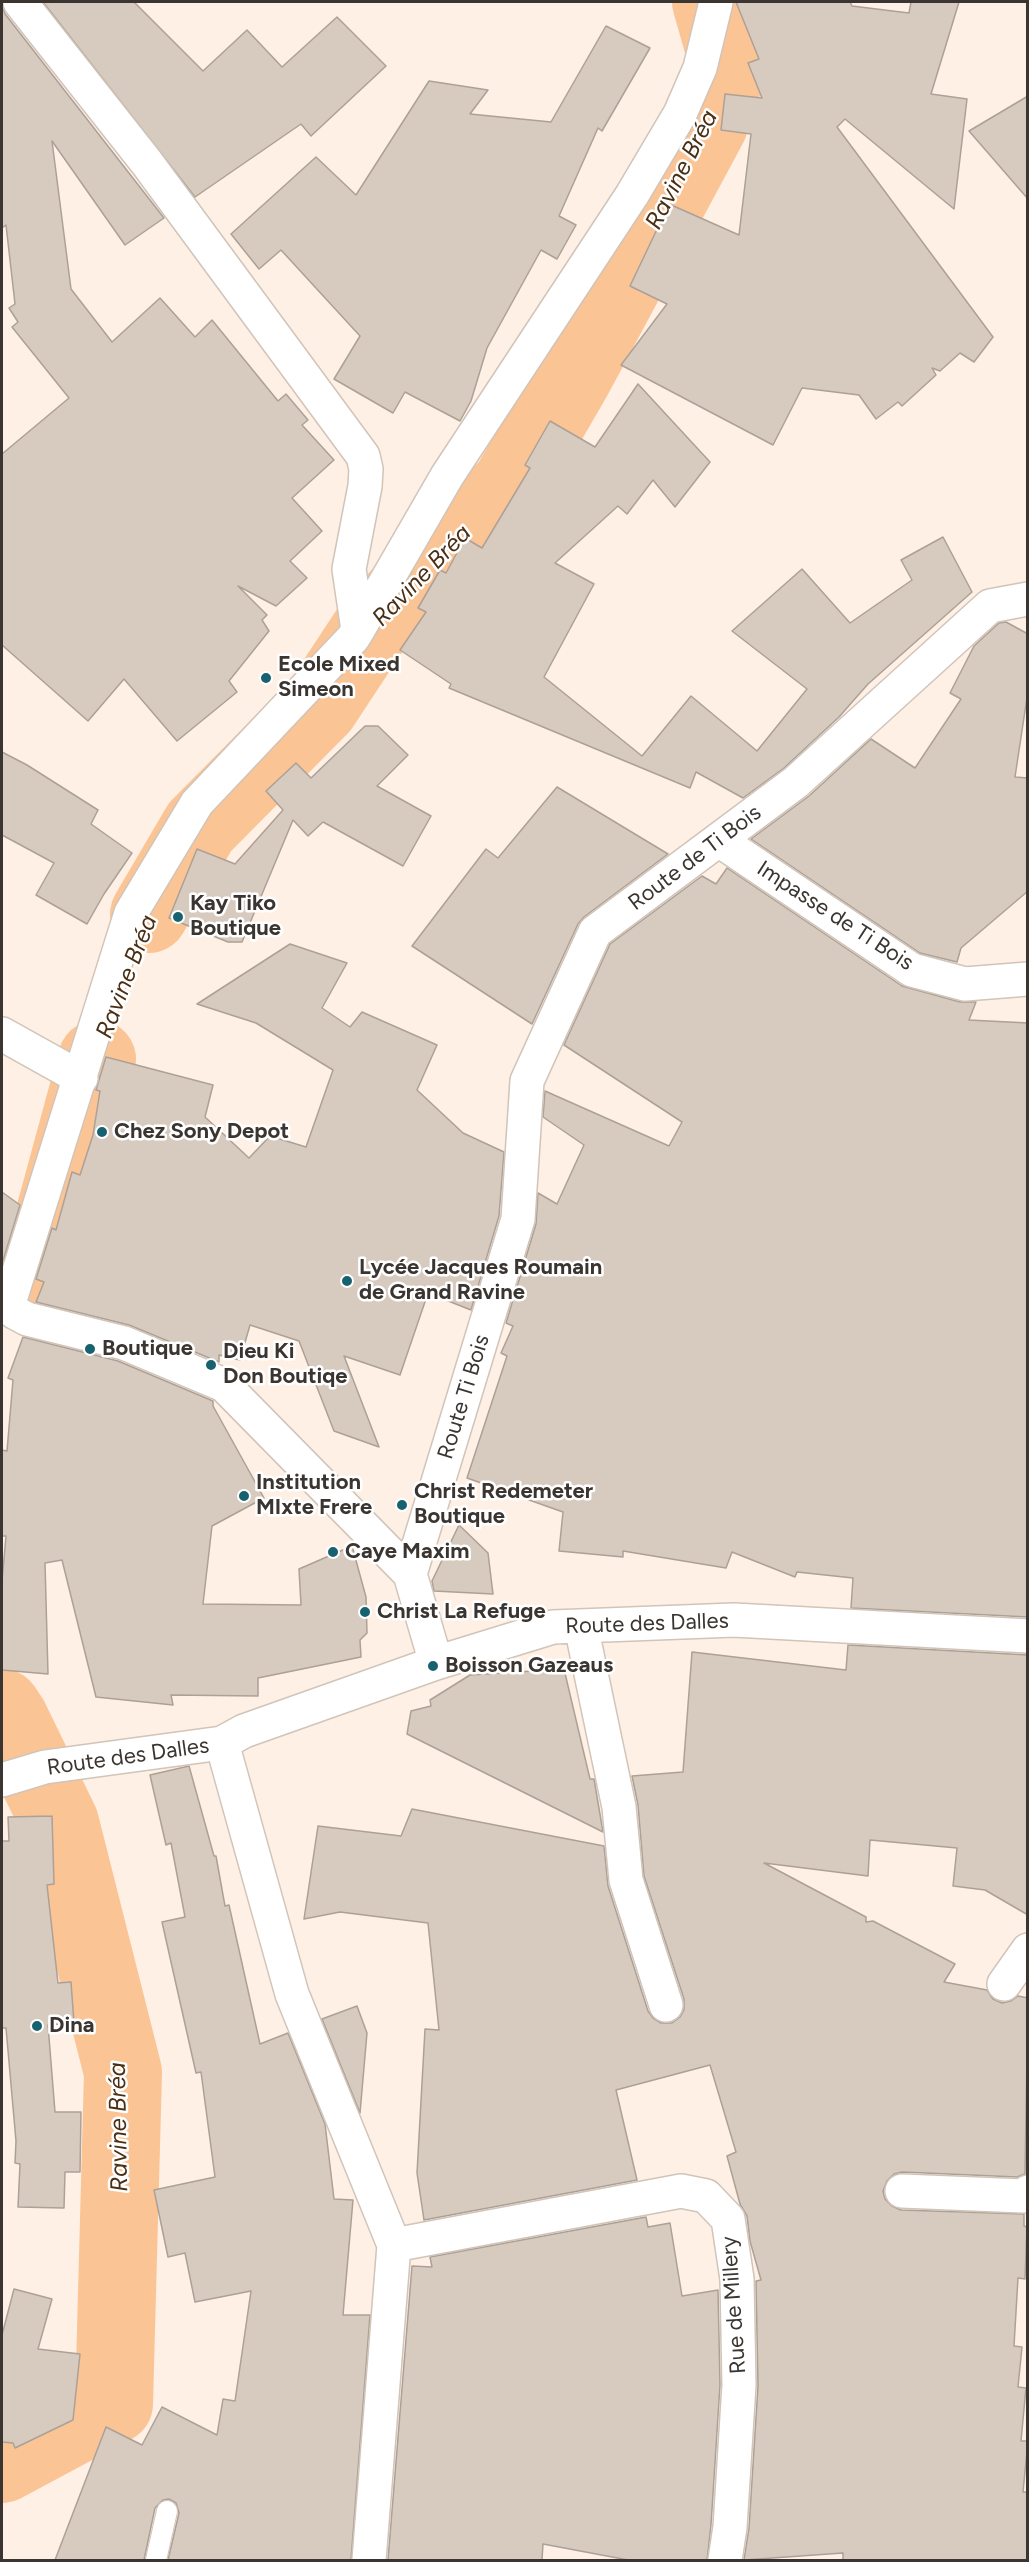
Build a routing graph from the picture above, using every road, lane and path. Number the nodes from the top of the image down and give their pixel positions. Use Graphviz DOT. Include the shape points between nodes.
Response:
graph roads {
  1 [pos="20,2"];
  2 [pos="716,2"];
  3 [pos="1028,599"];
  4 [pos="358,630"];
  5 [pos="719,840"];
  6 [pos="1028,979"];
  7 [pos="2,1034"];
  8 [pos="81,1078"];
  9 [pos="518,1219"];
  10 [pos="5,1306"];
  11 [pos="410,1574"];
  12 [pos="581,1626"];
  13 [pos="1028,1636"];
  14 [pos="436,1663"];
  15 [pos="222,1743"];
  16 [pos="2,1780"];
  17 [pos="1028,1950"];
  18 [pos="1004,1984"];
  19 [pos="666,2004"];
  20 [pos="902,2191"];
  21 [pos="1028,2192"];
  22 [pos="394,2245"];
  23 [pos="167,2511"];
  24 [pos="156,2560"];
  25 [pos="369,2560"];
  26 [pos="725,2560"];
  1 -- 4 [label="street" via="147,163 363,456 365,486 349,569"];
  2 -- 4 [label="street" via="700,68 680,114 632,195 447,476"];
  3 -- 5 [label="street, Route de Ti Bois" via="990,606 796,782"];
  4 -- 8 [label="street" via="197,803 131,914"];
  5 -- 6 [label="street, Impasse de Ti Bois" via="912,970 965,984"];
  5 -- 9 [label="street, Route de Ti Bois" via="595,932 527,1081"];
  7 -- 8 [label="street"];
  8 -- 10 [label="street"];
  9 -- 11 [label="street, Route Ti Bois"];
  10 -- 11 [label="street" via="27,1319 124,1343 224,1385"];
  11 -- 14 [label="street"];
  12 -- 13 [label="street, Route des Dalles" via="734,1620"];
  12 -- 14 [label="street, Route des Dalles" via="553,1627"];
  12 -- 19 [label="street" via="619,1807 626,1880"];
  14 -- 15 [label="street, Route des Dalles" via="244,1731"];
  15 -- 16 [label="street, Route des Dalles" via="45,1767"];
  15 -- 22 [label="street" via="292,1994"];
  17 -- 18 [label="street"];
  20 -- 21 [label="street" via="1023,2196"];
  22 -- 25 [label="street"];
  22 -- 26 [label="street, Rue de Millery" via="681,2191 706,2196 728,2219 737,2279 739,2385"];
  23 -- 24 [label="lane"];
}
